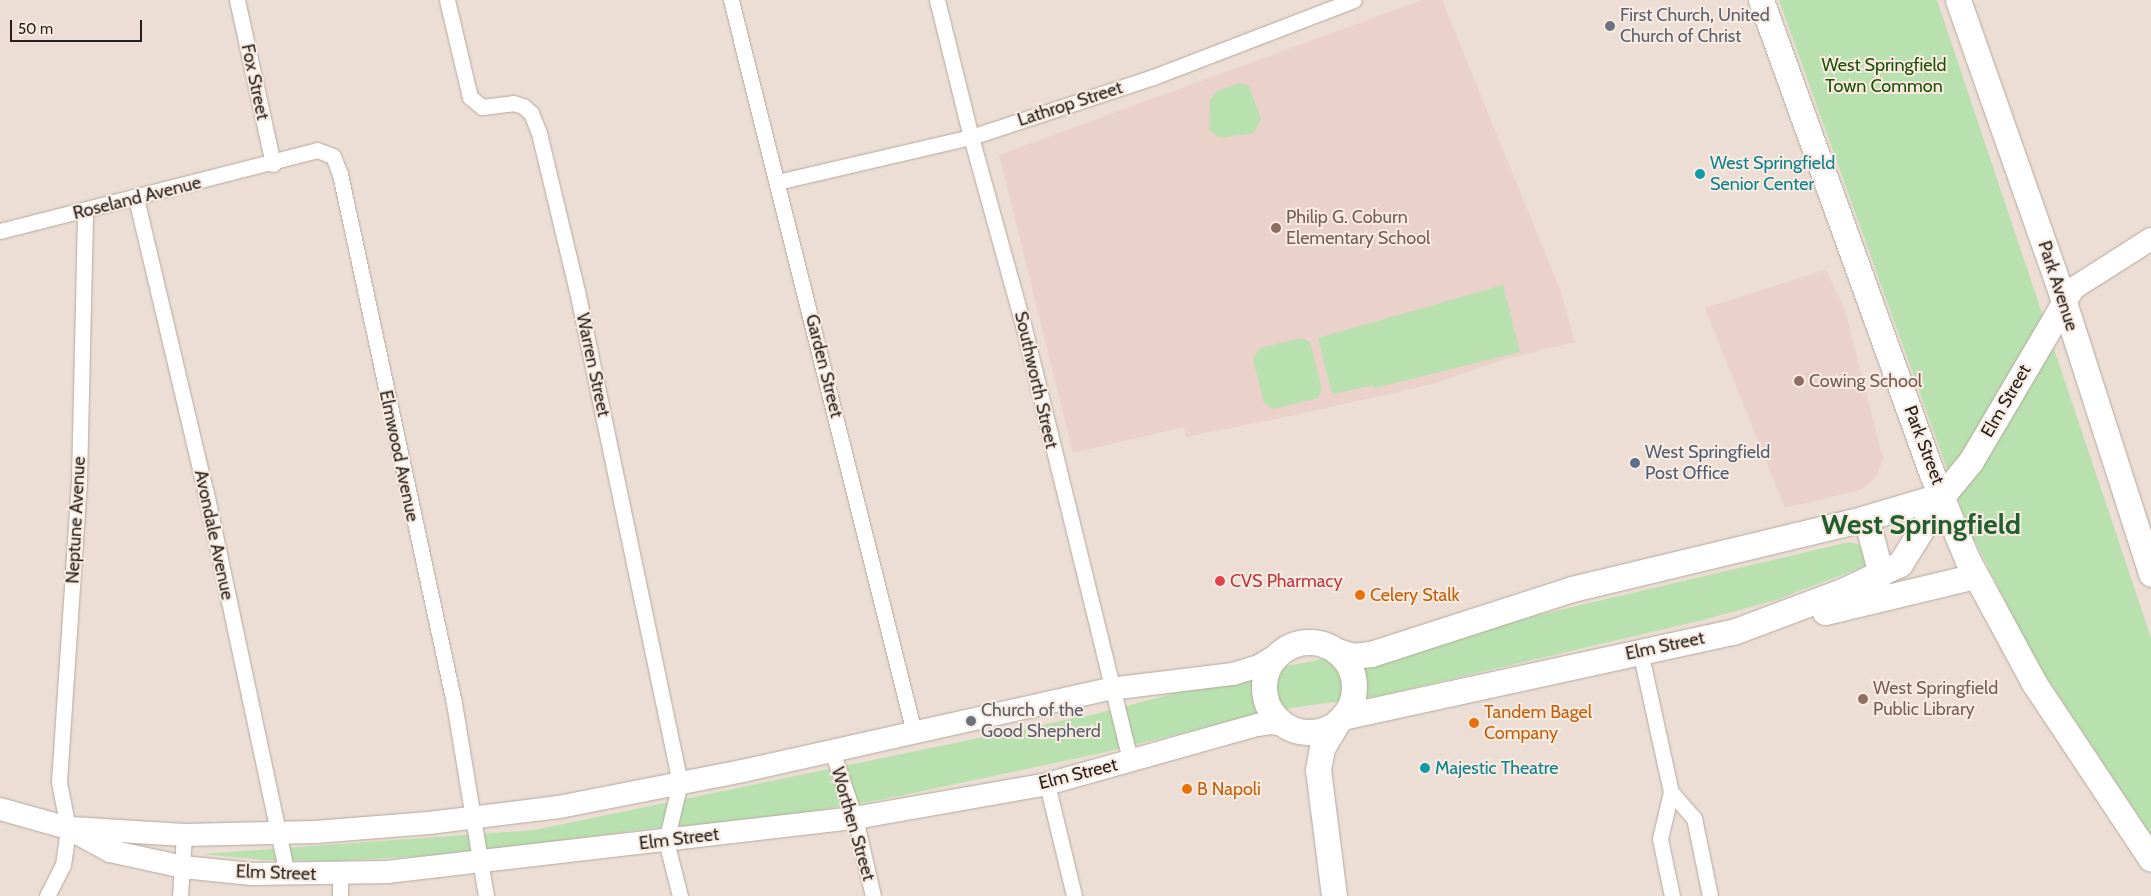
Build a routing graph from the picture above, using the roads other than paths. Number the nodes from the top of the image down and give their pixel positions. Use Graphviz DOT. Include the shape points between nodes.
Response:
graph roads {
  1 [pos="237,0"];
  2 [pos="447,0"];
  3 [pos="731,0"];
  4 [pos="937,0"];
  5 [pos="1354,0"];
  6 [pos="1761,0"];
  7 [pos="1958,0"];
  8 [pos="971,136"];
  9 [pos="273,164"];
  10 [pos="777,182"];
  11 [pos="136,198"];
  12 [pos="85,210"];
  13 [pos="0,231"];
  14 [pos="2151,239"];
  15 [pos="2064,303"];
  16 [pos="1943,495"];
  17 [pos="1866,518"];
  18 [pos="2150,569"];
  19 [pos="1881,574"];
  20 [pos="1975,576"];
  21 [pos="1732,632"];
  22 [pos="1337,651"];
  23 [pos="1640,651"];
  24 [pos="1274,657"];
  25 [pos="1110,689"];
  26 [pos="1339,720"];
  27 [pos="1292,729"];
  28 [pos="914,733"];
  29 [pos="832,751"];
  30 [pos="1130,761"];
  31 [pos="1318,770"];
  32 [pos="680,783"];
  33 [pos="1046,784"];
  34 [pos="1671,792"];
  35 [pos="0,809"];
  36 [pos="472,818"];
  37 [pos="855,818"];
  38 [pos="68,828"];
  39 [pos="277,834"];
  40 [pos="184,835"];
  41 [pos="666,841"];
  42 [pos="2151,859"];
  43 [pos="478,863"];
  44 [pos="183,867"];
  45 [pos="287,874"];
  46 [pos="340,885"];
  47 [pos="47,896"];
  48 [pos="180,896"];
  49 [pos="486,896"];
  50 [pos="680,896"];
  51 [pos="873,896"];
  52 [pos="1074,896"];
  53 [pos="1334,896"];
  54 [pos="1672,896"];
  55 [pos="1710,896"];
  1 -- 9 [label="street, Fox Street"];
  2 -- 32 [label="street, Warren Street" via="470,97 482,107 513,103 523,106 531,113 538,133 577,291"];
  3 -- 10 [label="street, Garden Street"];
  4 -- 8 [label="street, Southworth Street"];
  5 -- 8 [label="street, Lathrop Street" via="1153,77"];
  6 -- 16 [label="main road, Park Street" via="1932,474"];
  7 -- 15 [label="main road, Park Avenue"];
  8 -- 10 [label="street, Lathrop Street"];
  8 -- 25 [label="street, Southworth Street" via="1023,324"];
  9 -- 11 [label="street, Roseland Avenue"];
  9 -- 36 [label="street, Elmwood Avenue" via="317,150 332,156 340,174 454,703"];
  10 -- 28 [label="street, Garden Street"];
  11 -- 12 [label="street, Roseland Avenue"];
  11 -- 39 [label="street, Avondale Avenue" via="206,493"];
  12 -- 13 [label="street, Roseland Avenue"];
  12 -- 38 [label="street, Neptune Avenue" via="79,480 59,782"];
  14 -- 15 [label="main road" via="2074,288"];
  15 -- 16 [label="main road, Elm Street" via="1971,461"];
  15 -- 18 [label="main road, Park Avenue"];
  16 -- 17 [label="main road"];
  16 -- 19 [label="main road, Elm Street" via="1900,564"];
  16 -- 20 [label="main road, Park Street"];
  17 -- 19 [label="main road"];
  17 -- 22 [label="main road" via="1581,586 1371,654 1352,656"];
  19 -- 21 [label="main road, Elm Street"];
  20 -- 21 [label="main road"];
  20 -- 42 [label="main road, Park Street" via="2034,683"];
  21 -- 23 [label="main road, Elm Street"];
  22 -- 24 [label="main road" via="1315,641 1300,642"];
  22 -- 26 [label="main road" via="1350,668 1354,682 1353,698"];
  23 -- 26 [label="main road, Elm Street"];
  23 -- 34 [label="street"];
  24 -- 25 [label="main road, Elm Street" via="1259,666 1233,674"];
  24 -- 27 [label="main road" via="1263,684 1264,698 1270,711"];
  25 -- 28 [label="main road, Elm Street"];
  25 -- 30 [label="street, Southworth Street"];
  26 -- 27 [label="main road" via="1323,730"];
  26 -- 31 [label="main road" via="1322,748"];
  27 -- 30 [label="main road, Elm Street" via="1272,723 1249,727"];
  27 -- 31 [label="main road"];
  28 -- 29 [label="main road, Elm Street"];
  29 -- 32 [label="main road, Elm Street"];
  29 -- 37 [label="street, Worthen Street"];
  30 -- 33 [label="main road, Elm Street"];
  31 -- 53 [label="main road"];
  32 -- 36 [label="main road, Elm Street" via="559,807"];
  32 -- 41 [label="street"];
  33 -- 37 [label="main road, Elm Street"];
  33 -- 52 [label="street"];
  34 -- 54 [label="street" via="1660,840"];
  34 -- 55 [label="street" via="1694,818"];
  35 -- 38 [label="main road, Elm Street"];
  36 -- 39 [label="main road, Elm Street"];
  36 -- 43 [label="street, Elmwood Avenue"];
  37 -- 41 [label="main road, Elm Street"];
  37 -- 51 [label="street, Worthen Street"];
  38 -- 40 [label="main road, Elm Street"];
  38 -- 44 [label="main road, Elm Street" via="110,851"];
  38 -- 47 [label="street, Neptune Avenue" via="63,865"];
  39 -- 40 [label="main road, Elm Street"];
  39 -- 45 [label="street, Avondale Avenue"];
  40 -- 44 [label="street"];
  41 -- 43 [label="main road, Elm Street"];
  41 -- 50 [label="street"];
  43 -- 46 [label="main road, Elm Street"];
  43 -- 49 [label="street, Elmwood Avenue"];
  44 -- 45 [label="main road, Elm Street"];
  44 -- 48 [label="street"];
  45 -- 46 [label="main road, Elm Street"];
}
